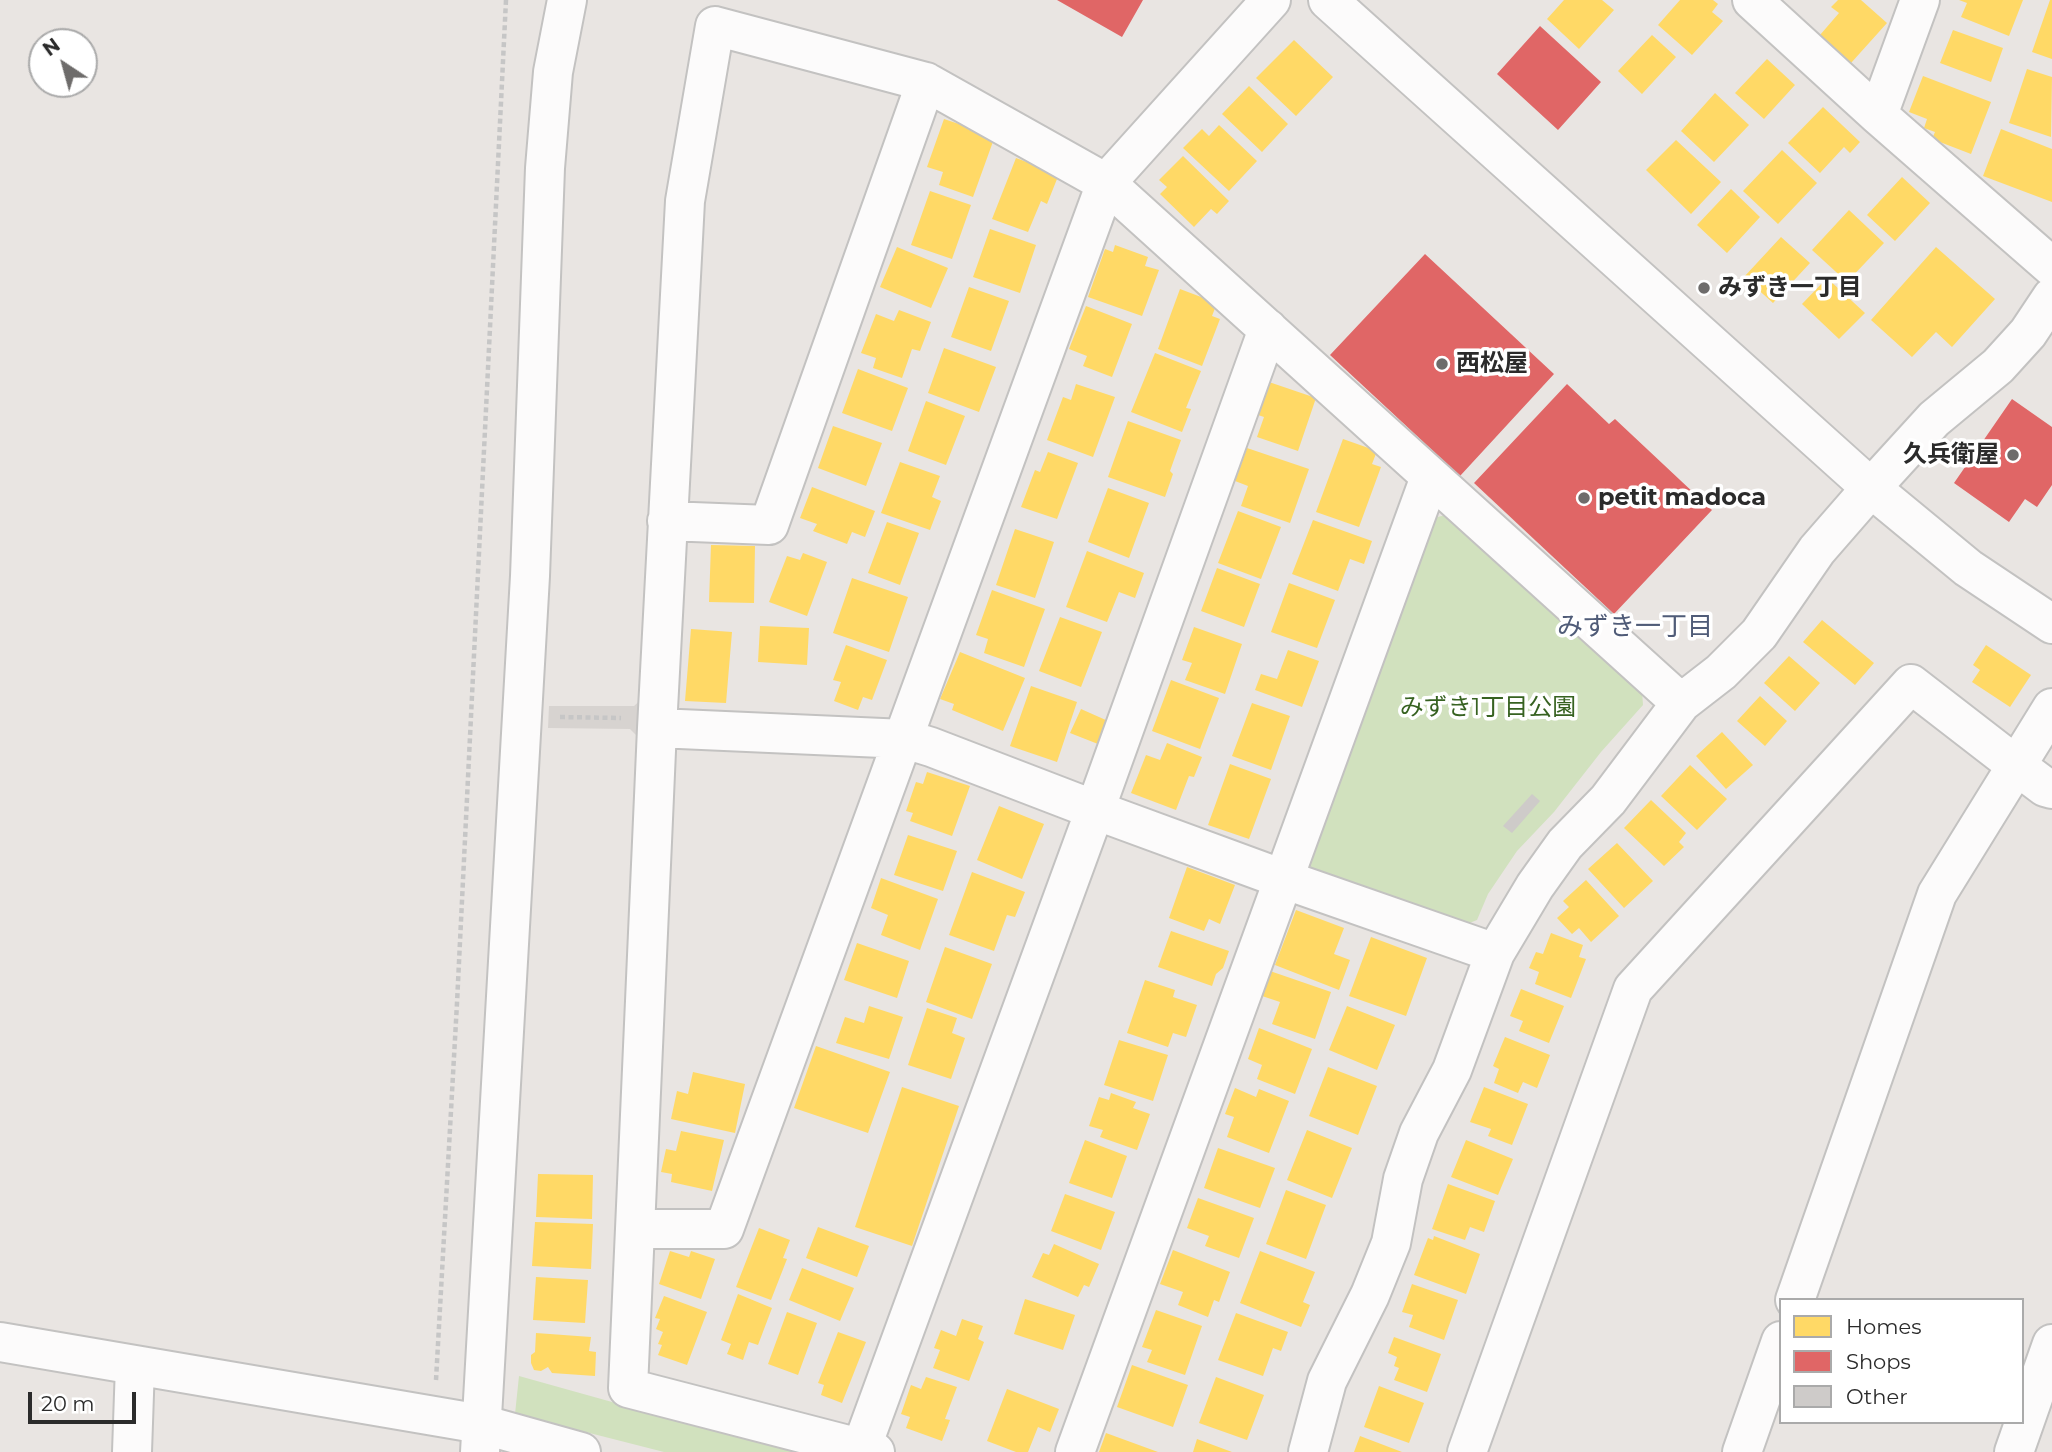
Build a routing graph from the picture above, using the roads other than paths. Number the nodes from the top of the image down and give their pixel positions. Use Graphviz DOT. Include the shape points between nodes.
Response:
graph roads {
  1 [pos="567,0"];
  2 [pos="1271,0"];
  3 [pos="1328,0"];
  4 [pos="1752,0"];
  5 [pos="1920,0"];
  6 [pos="926,82"];
  7 [pos="1878,115"];
  8 [pos="1106,183"];
  9 [pos="2052,267"];
  10 [pos="2052,297"];
  11 [pos="1268,329"];
  12 [pos="1430,477"];
  13 [pos="1871,488"];
  14 [pos="667,521"];
  15 [pos="2052,624"];
  16 [pos="1681,703"];
  17 [pos="2052,708"];
  18 [pos="657,724"];
  19 [pos="905,739"];
  20 [pos="2017,766"];
  21 [pos="2052,789"];
  22 [pos="1094,810"];
  23 [pos="1283,879"];
  24 [pos="1495,953"];
  25 [pos="635,1229"];
  26 [pos="1796,1298"];
  27 [pos="0,1342"];
  28 [pos="2052,1344"];
  29 [pos="1779,1347"];
  30 [pos="135,1365"];
  31 [pos="2024,1424"];
  32 [pos="2024,1424"];
  33 [pos="481,1438"];
  34 [pos="868,1450"];
  35 [pos="132,1452"];
  36 [pos="581,1452"];
  37 [pos="1075,1452"];
  38 [pos="1308,1452"];
  39 [pos="1467,1452"];
  40 [pos="1742,1452"];
  41 [pos="2014,1452"];
  1 -- 33 [label="street" via="553,72 545,168 530,576"];
  2 -- 8 [label="street"];
  3 -- 13 [label="street"];
  4 -- 7 [label="street"];
  5 -- 7 [label="street"];
  6 -- 8 [label="street"];
  6 -- 14 [label="street" via="769,525"];
  6 -- 14 [label="street" via="715,26 685,201"];
  7 -- 9 [label="street"];
  8 -- 11 [label="street"];
  8 -- 19 [label="street"];
  10 -- 13 [label="street" via="1998,366 1934,419"];
  11 -- 12 [label="street"];
  11 -- 22 [label="street"];
  12 -- 16 [label="street"];
  12 -- 23 [label="street"];
  13 -- 15 [label="street" via="1968,568"];
  13 -- 16 [label="street" via="1818,550 1759,634"];
  14 -- 18 [label="street"];
  16 -- 24 [label="street" via="1608,800 1565,844"];
  17 -- 20 [label="street"];
  18 -- 19 [label="street"];
  18 -- 25 [label="street"];
  19 -- 22 [label="street"];
  19 -- 25 [label="street" via="724,1229"];
  20 -- 21 [label="street"];
  20 -- 26 [label="street" via="1937,894"];
  20 -- 39 [label="street" via="1911,684 1633,989"];
  22 -- 23 [label="street"];
  22 -- 34 [label="street"];
  23 -- 24 [label="street"];
  23 -- 37 [label="street"];
  24 -- 38 [label="street" via="1452,1070 1419,1133 1403,1179 1391,1243 1327,1381"];
  25 -- 34 [label="street" via="628,1388"];
  27 -- 30 [label="street"];
  28 -- 32 [label="street"];
  29 -- 40 [label="street"];
  30 -- 33 [label="street" via="434,1416"];
  30 -- 35 [label="street"];
  31 -- 41 [label="street"];
  33 -- 36 [label="street"];
}
